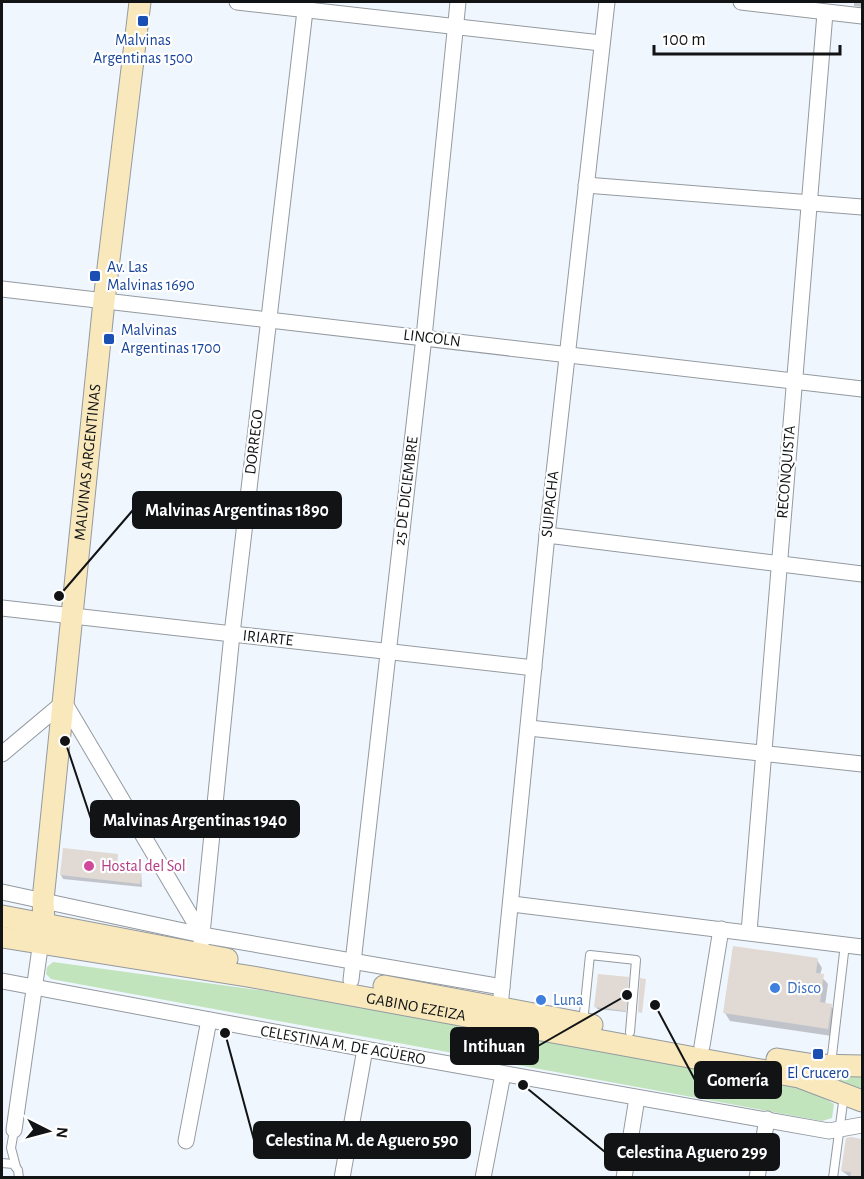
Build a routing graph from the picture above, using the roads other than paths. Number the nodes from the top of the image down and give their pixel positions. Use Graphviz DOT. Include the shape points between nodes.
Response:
graph roads {
  1 [pos="140,2"];
  2 [pos="237,2"];
  3 [pos="458,2"];
  4 [pos="607,2"];
  5 [pos="741,2"];
  6 [pos="782,3"];
  7 [pos="305,5"];
  8 [pos="825,13"];
  9 [pos="862,16"];
  10 [pos="456,27"];
  11 [pos="601,43"];
  12 [pos="586,185"];
  13 [pos="809,203"];
  14 [pos="862,207"];
  15 [pos="2,289"];
  16 [pos="104,301"];
  17 [pos="268,319"];
  18 [pos="424,337"];
  19 [pos="567,355"];
  20 [pos="793,383"];
  21 [pos="862,389"];
  22 [pos="547,535"];
  23 [pos="778,564"];
  24 [pos="862,574"];
  25 [pos="2,608"];
  26 [pos="73,616"];
  27 [pos="232,634"];
  28 [pos="387,651"];
  29 [pos="534,668"];
  30 [pos="64,702"];
  31 [pos="529,728"];
  32 [pos="764,753"];
  33 [pos="2,754"];
  34 [pos="862,764"];
  35 [pos="2,892"];
  36 [pos="43,900"];
  37 [pos="512,904"];
  38 [pos="2,916"];
  39 [pos="721,929"];
  40 [pos="749,932"];
  41 [pos="42,934"];
  42 [pos="2,937"];
  43 [pos="201,944"];
  44 [pos="845,944"];
  45 [pos="862,947"];
  46 [pos="352,971"];
  47 [pos="2,981"];
  48 [pos="35,987"];
  49 [pos="501,997"];
  50 [pos="209,1020"];
  51 [pos="583,1023"];
  52 [pos="630,1032"];
  53 [pos="702,1046"];
  54 [pos="365,1049"];
  55 [pos="831,1066"];
  56 [pos="862,1066"];
  57 [pos="503,1074"];
  58 [pos="854,1097"];
  59 [pos="637,1098"];
  60 [pos="767,1119"];
  61 [pos="862,1125"];
  62 [pos="14,1130"];
  63 [pos="840,1131"];
  64 [pos="186,1142"];
  65 [pos="11,1148"];
  66 [pos="2,1163"];
  67 [pos="16,1167"];
  68 [pos="18,1178"];
  69 [pos="342,1178"];
  70 [pos="483,1178"];
  71 [pos="624,1178"];
  72 [pos="757,1178"];
  73 [pos="833,1178"];
  1 -- 16 [label="main road, MALVINAS ARGENTINAS"];
  2 -- 7 [label="street"];
  3 -- 10 [label="street, 25 DE DICIEMBRE"];
  4 -- 11 [label="street, SUIPACHA"];
  5 -- 6 [label="street"];
  6 -- 8 [label="street"];
  7 -- 10 [label="street"];
  7 -- 17 [label="street, DORREGO"];
  8 -- 9 [label="street"];
  8 -- 13 [label="street, RECONQUISTA"];
  10 -- 11 [label="street"];
  10 -- 18 [label="street, 25 DE DICIEMBRE"];
  11 -- 12 [label="street, SUIPACHA"];
  12 -- 13 [label="street"];
  12 -- 19 [label="street, SUIPACHA"];
  13 -- 14 [label="street"];
  13 -- 20 [label="street, RECONQUISTA"];
  15 -- 16 [label="street, LINCOLN"];
  16 -- 17 [label="street, LINCOLN"];
  16 -- 26 [label="main road, MALVINAS ARGENTINAS"];
  17 -- 18 [label="street, LINCOLN"];
  17 -- 27 [label="street, DORREGO"];
  18 -- 19 [label="street, LINCOLN"];
  18 -- 28 [label="street, 25 DE DICIEMBRE"];
  19 -- 20 [label="street, LINCOLN"];
  19 -- 22 [label="street, SUIPACHA"];
  20 -- 21 [label="street, LINCOLN"];
  20 -- 23 [label="street, RECONQUISTA"];
  22 -- 23 [label="street"];
  22 -- 29 [label="street, SUIPACHA"];
  23 -- 24 [label="street"];
  23 -- 32 [label="street, RECONQUISTA"];
  25 -- 26 [label="street, IRIARTE"];
  26 -- 27 [label="street, IRIARTE"];
  26 -- 30 [label="main road, MALVINAS ARGENTINAS"];
  27 -- 28 [label="street, IRIARTE"];
  27 -- 43 [label="street, DORREGO"];
  28 -- 29 [label="street, IRIARTE"];
  28 -- 46 [label="street, 25 DE DICIEMBRE"];
  29 -- 31 [label="street, SUIPACHA"];
  30 -- 33 [label="street"];
  30 -- 36 [label="main road, MALVINAS ARGENTINAS"];
  30 -- 43 [label="street"];
  31 -- 32 [label="street"];
  31 -- 37 [label="street, SUIPACHA"];
  32 -- 34 [label="street"];
  32 -- 40 [label="street, RECONQUISTA"];
  35 -- 36 [label="street"];
  36 -- 41 [label="main road, MALVINAS ARGENTINAS"];
  36 -- 43 [label="street"];
  37 -- 39 [label="street"];
  37 -- 49 [label="street, SUIPACHA"];
  38 -- 41 [label="main road, GABINO EZEIZA"];
  39 -- 40 [label="street"];
  39 -- 53 [label="street"];
  40 -- 44 [label="street"];
  41 -- 42 [label="main road, GABINO EZEIZA"];
  41 -- 43 [label="main road, GABINO EZEIZA"];
  41 -- 48 [label="street"];
  41 -- 58 [label="main road, GABINO EZEIZA" via="253,977 799,1077"];
  43 -- 46 [label="main road, GABINO EZEIZA"];
  44 -- 45 [label="street"];
  44 -- 55 [label="lane"];
  46 -- 49 [label="main road, GABINO EZEIZA"];
  47 -- 48 [label="street, CELESTINA M. DE AGÜERO"];
  48 -- 50 [label="street, CELESTINA M. DE AGÜERO"];
  48 -- 62 [label="street"];
  49 -- 51 [label="main road, GABINO EZEIZA"];
  50 -- 54 [label="street, CELESTINA M. DE AGÜERO"];
  50 -- 64 [label="street"];
  51 -- 52 [label="main road, GABINO EZEIZA"];
  51 -- 52 [label="lane" via="590,955 636,960"];
  52 -- 53 [label="main road, GABINO EZEIZA"];
  53 -- 55 [label="main road, GABINO EZEIZA"];
  54 -- 57 [label="street, CELESTINA M. DE AGÜERO"];
  54 -- 69 [label="street"];
  55 -- 56 [label="main road, GABINO EZEIZA"];
  57 -- 59 [label="street, CELESTINA M. DE AGÜERO"];
  57 -- 70 [label="street"];
  58 -- 63 [label="lane"];
  59 -- 60 [label="street, CELESTINA M. DE AGÜERO"];
  59 -- 71 [label="street"];
  60 -- 63 [label="street, CELESTINA M. DE AGÜERO"];
  60 -- 72 [label="street"];
  61 -- 63 [label="street, CELESTINA M. DE AGÜERO"];
  62 -- 65 [label="lane"];
  63 -- 73 [label="lane"];
  65 -- 66 [label="lane"];
  65 -- 67 [label="lane"];
  66 -- 67 [label="lane"];
  67 -- 68 [label="lane"];
}
